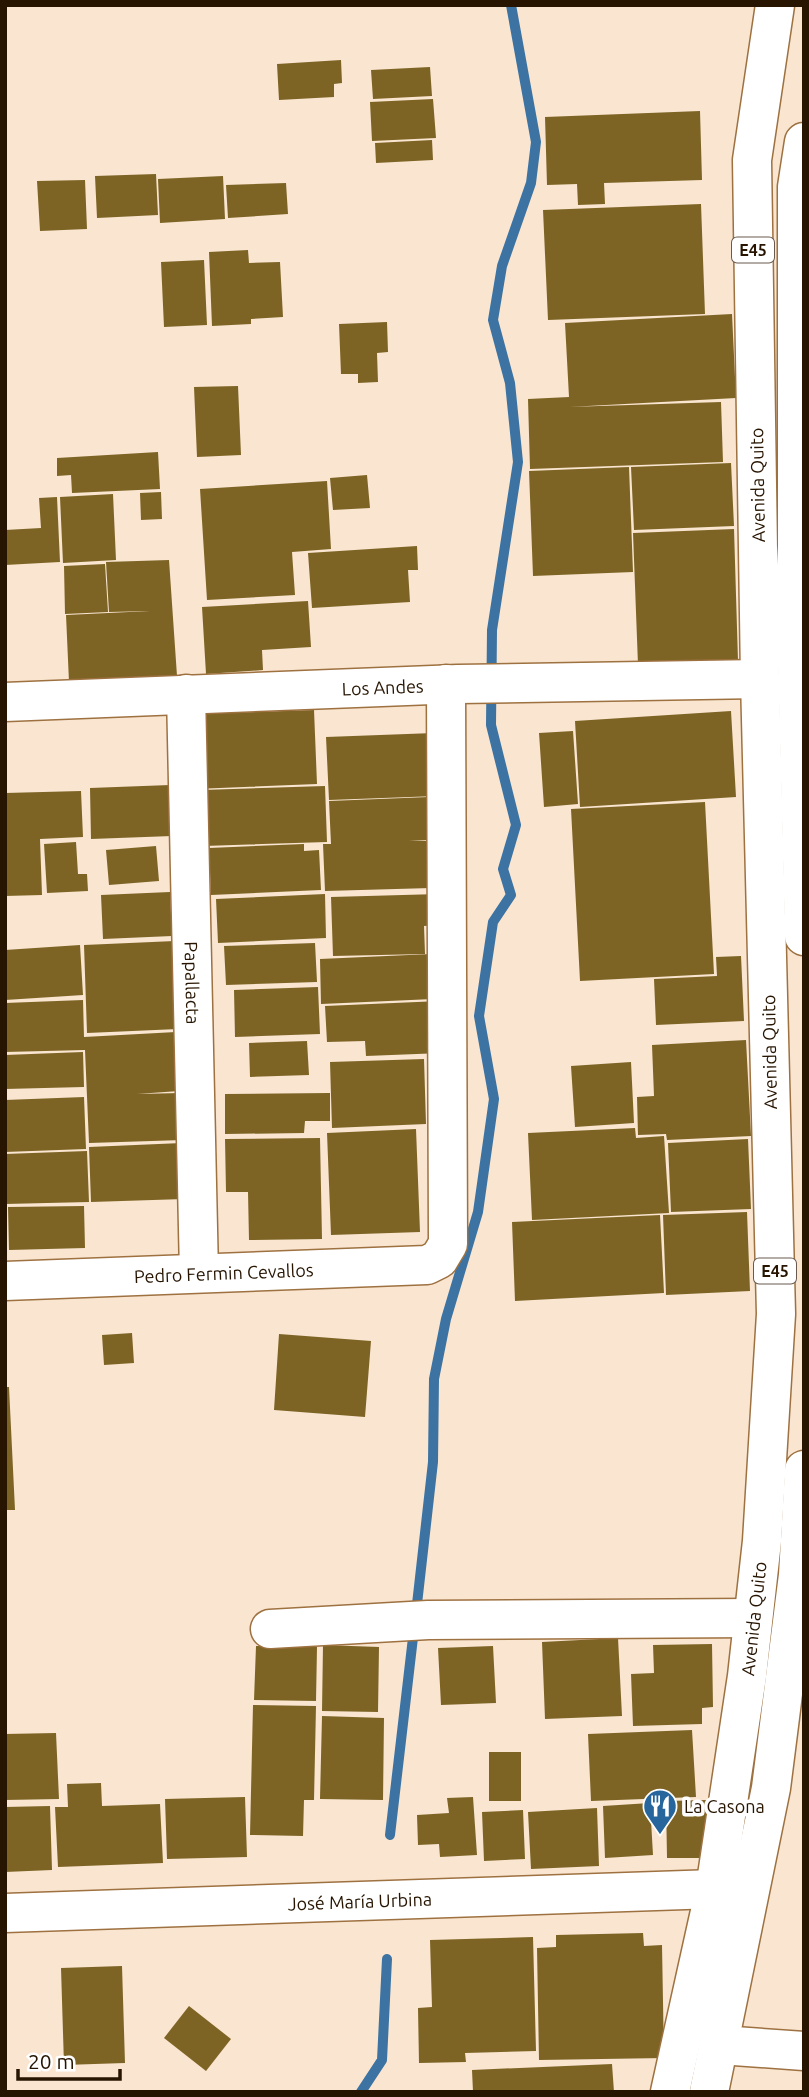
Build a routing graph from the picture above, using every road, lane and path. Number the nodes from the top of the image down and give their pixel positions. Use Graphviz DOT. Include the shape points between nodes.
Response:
graph roads {
  1 [pos="775,5"];
  2 [pos="804,142"];
  3 [pos="752,160"];
  4 [pos="800,188"];
  5 [pos="802,542"];
  6 [pos="759,548"];
  7 [pos="786,587"];
  8 [pos="760,679"];
  9 [pos="452,684"];
  10 [pos="186,694"];
  11 [pos="5,702"];
  12 [pos="804,936"];
  13 [pos="199,1273"];
  14 [pos="5,1281"];
  15 [pos="804,1470"];
  16 [pos="801,1574"];
  17 [pos="753,1618"];
  18 [pos="270,1629"];
  19 [pos="715,1889"];
  20 [pos="5,1913"];
  21 [pos="720,2045"];
  22 [pos="804,2050"];
  23 [pos="670,2092"];
  24 [pos="709,2092"];
  1 -- 3 [label="main road, Avenida Quito / E45"];
  2 -- 4 [label="main road, Avenida Quito / E45"];
  3 -- 4 [label="main road"];
  3 -- 6 [label="main road, Avenida Quito / E45"];
  4 -- 5 [label="main road, Avenida Quito / E45"];
  5 -- 6 [label="main road"];
  5 -- 7 [label="main road, Avenida Quito / E45"];
  6 -- 7 [label="main road, Avenida Quito / E45"];
  7 -- 8 [label="main road, Avenida Quito / E45"];
  7 -- 12 [label="main road, Avenida Quito / E45"];
  8 -- 9 [label="main road, Los Andes"];
  8 -- 17 [label="main road, Avenida Quito / E45" via="776,1314"];
  9 -- 10 [label="main road, Los Andes"];
  9 -- 13 [label="main road, Pedro Fermin Cevallos" via="448,1244 439,1259 427,1265"];
  10 -- 11 [label="main road, Los Andes"];
  10 -- 13 [label="main road, Papallacta"];
  13 -- 14 [label="main road, Pedro Fermin Cevallos"];
  15 -- 16 [label="main road"];
  16 -- 21 [label="main road" via="771,1788"];
  17 -- 18 [label="main road" via="413,1621"];
  17 -- 19 [label="main road, Avenida Quito / E45"];
  19 -- 20 [label="main road, José María Urbina"];
  19 -- 23 [label="main road, Avenida Quito / E45"];
  21 -- 22 [label="main road"];
  21 -- 24 [label="main road"];
}
